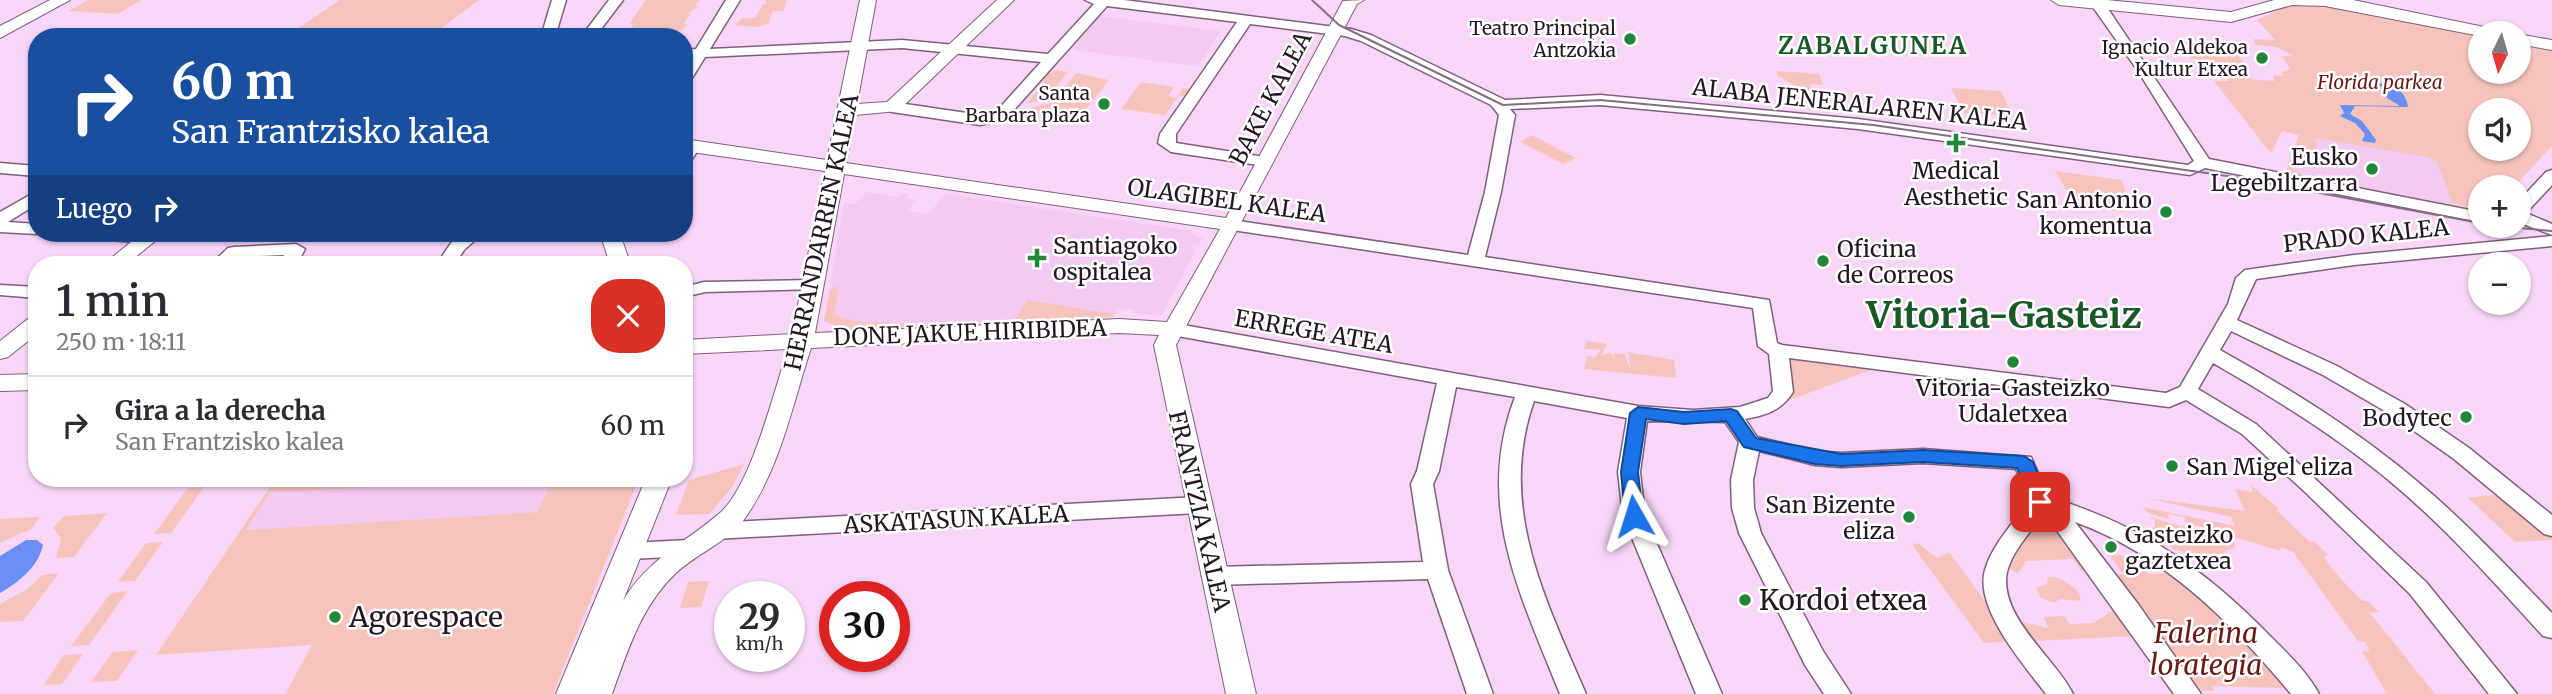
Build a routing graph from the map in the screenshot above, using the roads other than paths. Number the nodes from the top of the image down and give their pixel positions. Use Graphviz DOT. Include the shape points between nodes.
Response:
graph roads {
  1 [pos="62,0"];
  2 [pos="559,0"];
  3 [pos="616,0"];
  4 [pos="733,0"];
  5 [pos="868,0"];
  6 [pos="1006,0"];
  7 [pos="1352,0"];
  8 [pos="2059,0"];
  9 [pos="2304,0"];
  10 [pos="1097,1"];
  11 [pos="2331,1"];
  12 [pos="2097,2"];
  13 [pos="1246,20"];
  14 [pos="551,28"];
  15 [pos="595,28"];
  16 [pos="2468,29"];
  17 [pos="1337,30"];
  18 [pos="0,33"];
  19 [pos="2531,42"];
  20 [pos="859,45"];
  21 [pos="2552,46"];
  22 [pos="955,47"];
  23 [pos="693,53"];
  24 [pos="701,53"];
  25 [pos="1052,59"];
  26 [pos="1218,61"];
  27 [pos="693,66"];
  28 [pos="1503,104"];
  29 [pos="892,107"];
  30 [pos="849,110"];
  31 [pos="1171,147"];
  32 [pos="693,151"];
  33 [pos="1265,162"];
  34 [pos="2203,163"];
  35 [pos="834,167"];
  36 [pos="0,168"];
  37 [pos="28,170"];
  38 [pos="2552,175"];
  39 [pos="2531,198"];
  40 [pos="28,202"];
  41 [pos="2468,215"];
  42 [pos="0,220"];
  43 [pos="2531,223"];
  44 [pos="1232,225"];
  45 [pos="0,227"];
  46 [pos="28,229"];
  47 [pos="2552,230"];
  48 [pos="2552,241"];
  49 [pos="142,242"];
  50 [pos="463,242"];
  51 [pos="124,256"];
  52 [pos="243,256"];
  53 [pos="293,256"];
  54 [pos="451,256"];
  55 [pos="1475,260"];
  56 [pos="812,285"];
  57 [pos="0,290"];
  58 [pos="693,290"];
  59 [pos="28,292"];
  60 [pos="2226,323"];
  61 [pos="1172,329"];
  62 [pos="28,330"];
  63 [pos="802,340"];
  64 [pos="693,346"];
  65 [pos="1778,351"];
  66 [pos="0,352"];
  67 [pos="2209,352"];
  68 [pos="1448,379"];
  69 [pos="28,382"];
  70 [pos="0,383"];
  71 [pos="2187,391"];
  72 [pos="1527,393"];
  73 [pos="1638,413"];
  74 [pos="1731,415"];
  75 [pos="1751,442"];
  76 [pos="655,487"];
  77 [pos="2040,502"];
  78 [pos="1198,505"];
  79 [pos="2552,528"];
  80 [pos="714,531"];
  81 [pos="689,548"];
  82 [pos="630,551"];
  83 [pos="1436,570"];
  84 [pos="1214,576"];
  85 [pos="2552,629"];
  86 [pos="571,694"];
  87 [pos="597,694"];
  88 [pos="1241,694"];
  89 [pos="1480,694"];
  90 [pos="1573,694"];
  91 [pos="1709,694"];
  92 [pos="1838,694"];
  93 [pos="2060,694"];
  94 [pos="2188,694"];
  95 [pos="2306,694"];
  96 [pos="2504,694"];
  1 -- 18 [label="main road"];
  2 -- 14 [label="street"];
  3 -- 15 [label="street"];
  4 -- 24 [label="street"];
  5 -- 20 [label="main road, HERRANDARREN KALEA"];
  6 -- 22 [label="main road"];
  7 -- 17 [label="main road, BAKE KALEA"];
  8 -- 12 [label="main road"];
  9 -- 11 [label="main road"];
  9 -- 12 [label="main road" via="2277,2 2243,16 2225,17"];
  10 -- 13 [label="street"];
  10 -- 25 [label="street"];
  11 -- 16 [label="main road"];
  12 -- 34 [label="street"];
  13 -- 17 [label="street"];
  13 -- 26 [label="street"];
  17 -- 28 [label="street" via="1366,38"];
  17 -- 33 [label="main road, BAKE KALEA"];
  19 -- 21 [label="main road"];
  20 -- 22 [label="street"];
  20 -- 24 [label="street"];
  20 -- 30 [label="main road, HERRANDARREN KALEA"];
  22 -- 25 [label="street"];
  22 -- 29 [label="main road"];
  23 -- 24 [label="street"];
  24 -- 27 [label="street"];
  25 -- 29 [label="street" via="1004,114 980,120"];
  26 -- 31 [label="street" via="1168,134 1166,143"];
  28 -- 34 [label="street, ALABA JENERALAREN KALEA" via="1600,100 1873,125 2190,170"];
  28 -- 55 [label="street" via="1507,115"];
  29 -- 30 [label="main road"];
  30 -- 35 [label="main road, HERRANDARREN KALEA"];
  31 -- 33 [label="street"];
  32 -- 35 [label="main road, OLAGIBEL KALEA"];
  33 -- 44 [label="main road, BAKE KALEA"];
  34 -- 41 [label="street, ALABA JENERALAREN KALEA"];
  35 -- 44 [label="main road, OLAGIBEL KALEA"];
  35 -- 56 [label="main road, HERRANDARREN KALEA"];
  36 -- 37 [label="street"];
  38 -- 39 [label="street"];
  40 -- 42 [label="street"];
  43 -- 47 [label="street"];
  44 -- 55 [label="street, OLAGIBEL KALEA"];
  44 -- 61 [label="main road, BAKE KALEA"];
  45 -- 46 [label="street"];
  48 -- 60 [label="street, PRADO KALEA" via="2269,269 2245,278"];
  49 -- 51 [label="main road"];
  50 -- 54 [label="street"];
  52 -- 53 [label="street" via="292,248 296,250"];
  55 -- 65 [label="street, OLAGIBEL KALEA" via="1762,304 1768,346"];
  56 -- 58 [label="street"];
  56 -- 63 [label="main road, HERRANDARREN KALEA"];
  57 -- 59 [label="street"];
  60 -- 67 [label="street"];
  60 -- 79 [label="street" via="2316,363 2385,401 2460,451"];
  61 -- 63 [label="main road, DONE JAKUE HIRIBIDEA" via="1119,326"];
  61 -- 68 [label="street, ERREGE ATEA"];
  61 -- 78 [label="main road, FRANTZIA KALEA" via="1164,351"];
  62 -- 66 [label="main road"];
  63 -- 64 [label="main road, DONE JAKUE HIRIBIDEA"];
  63 -- 80 [label="main road, HERRANDARREN KALEA" via="750,493"];
  65 -- 71 [label="street" via="2147,398 2169,400"];
  65 -- 74 [label="street, ERREGE ATEA" via="1782,397"];
  67 -- 71 [label="street"];
  67 -- 85 [label="street" via="2336,430 2409,486"];
  68 -- 72 [label="street, ERREGE ATEA"];
  68 -- 83 [label="street" via="1422,484"];
  69 -- 70 [label="main road"];
  71 -- 96 [label="street" via="2249,429 2313,486 2418,588"];
  72 -- 73 [label="street, ERREGE ATEA"];
  72 -- 90 [label="street" via="1510,451 1513,528"];
  73 -- 74 [label="street, ERREGE ATEA" via="1684,418"];
  73 -- 91 [label="street" via="1629,472 1634,516"];
  74 -- 75 [label="street"];
  75 -- 77 [label="street" via="1841,460 1923,456 2024,462"];
  75 -- 92 [label="street" via="1742,480 1743,508 1751,533 1814,658"];
  76 -- 82 [label="main road"];
  77 -- 93 [label="street" via="1995,575 2007,619"];
  77 -- 94 [label="street" via="2080,545"];
  77 -- 95 [label="street" via="2123,533 2181,568 2256,638"];
  78 -- 80 [label="street, ASKATASUN KALEA"];
  78 -- 84 [label="main road, FRANTZIA KALEA"];
  80 -- 81 [label="main road, HERRANDARREN KALEA"];
  81 -- 82 [label="street"];
  81 -- 87 [label="main road, HERRANDARREN KALEA" via="654,578 631,610"];
  82 -- 86 [label="main road"];
  83 -- 84 [label="street"];
  83 -- 89 [label="street"];
  84 -- 88 [label="main road, FRANTZIA KALEA"];
}
